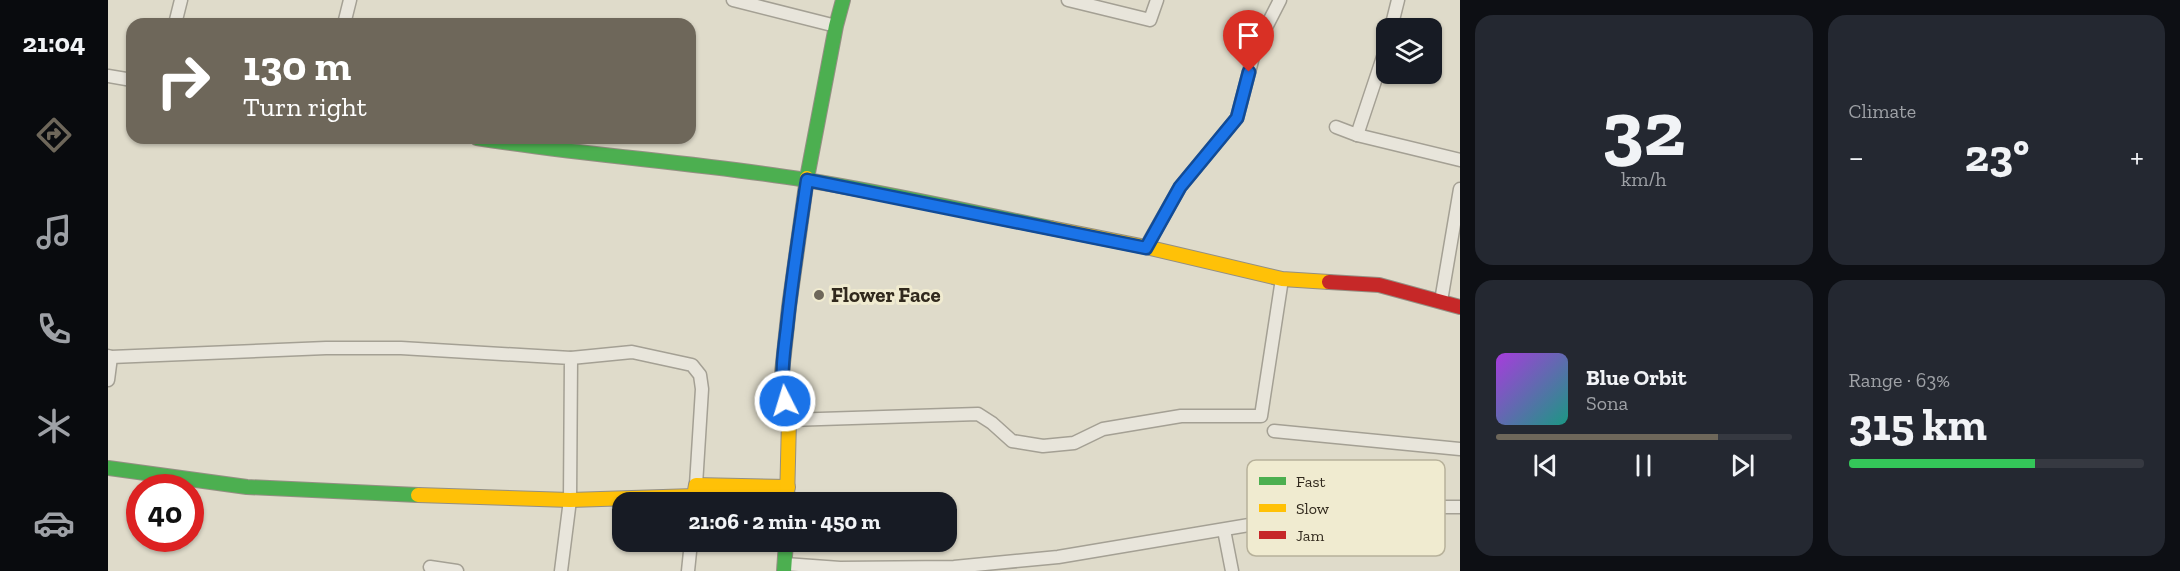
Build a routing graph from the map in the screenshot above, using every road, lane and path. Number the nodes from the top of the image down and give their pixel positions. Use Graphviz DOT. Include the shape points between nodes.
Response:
graph roads {
  1 [pos="181,0"];
  2 [pos="350,0"];
  3 [pos="733,0"];
  4 [pos="843,0"];
  5 [pos="1068,0"];
  6 [pos="1157,0"];
  7 [pos="1280,0"];
  8 [pos="1398,0"];
  9 [pos="176,18"];
  10 [pos="346,18"];
  11 [pos="1394,18"];
  12 [pos="836,26"];
  13 [pos="108,76"];
  14 [pos="1376,78"];
  15 [pos="126,79"];
  16 [pos="1336,127"];
  17 [pos="1357,135"];
  18 [pos="513,144"];
  19 [pos="1460,160"];
  20 [pos="807,180"];
  21 [pos="1460,189"];
  22 [pos="1146,248"];
  23 [pos="1282,279"];
  24 [pos="1441,302"];
  25 [pos="1460,307"];
  26 [pos="110,356"];
  27 [pos="571,358"];
  28 [pos="108,380"];
  29 [pos="789,420"];
  30 [pos="1274,431"];
  31 [pos="1460,449"];
  32 [pos="108,468"];
  33 [pos="788,486"];
  34 [pos="694,492"];
  35 [pos="718,492"];
  36 [pos="788,492"];
  37 [pos="612,498"];
  38 [pos="570,500"];
  39 [pos="1247,526"];
  40 [pos="1224,530"];
  41 [pos="690,552"];
  42 [pos="785,552"];
  43 [pos="430,567"];
  44 [pos="784,568"];
  45 [pos="457,571"];
  46 [pos="561,571"];
  47 [pos="688,571"];
  48 [pos="1232,571"];
  1 -- 9 [label="street"];
  2 -- 10 [label="street"];
  3 -- 12 [label="street"];
  4 -- 12 [label="street"];
  5 -- 6 [label="street" via="1150,20"];
  7 -- 22 [label="street" via="1255,49 1237,118 1180,187"];
  8 -- 11 [label="street"];
  12 -- 20 [label="street"];
  13 -- 15 [label="street"];
  14 -- 17 [label="street"];
  16 -- 17 [label="street"];
  17 -- 19 [label="street"];
  18 -- 20 [label="street"];
  20 -- 22 [label="street"];
  20 -- 29 [label="street" via="781,382"];
  21 -- 24 [label="street"];
  22 -- 23 [label="street"];
  23 -- 24 [label="street" via="1379,285"];
  23 -- 29 [label="street" via="1260,416 1181,416 1103,429 1074,443 1043,446 1012,441 978,414"];
  24 -- 25 [label="street"];
  26 -- 27 [label="street" via="401,348"];
  26 -- 28 [label="street"];
  27 -- 34 [label="street" via="632,352 692,365 700,375 702,389"];
  27 -- 38 [label="street"];
  29 -- 33 [label="street"];
  30 -- 31 [label="street"];
  32 -- 38 [label="street" via="247,487"];
  33 -- 35 [label="street"];
  33 -- 36 [label="street"];
  37 -- 38 [label="street"];
  38 -- 46 [label="street"];
  39 -- 40 [label="street"];
  40 -- 44 [label="street" via="1058,558 954,567"];
  40 -- 48 [label="street"];
  41 -- 47 [label="street"];
  42 -- 44 [label="street"];
  43 -- 45 [label="street"];
}
